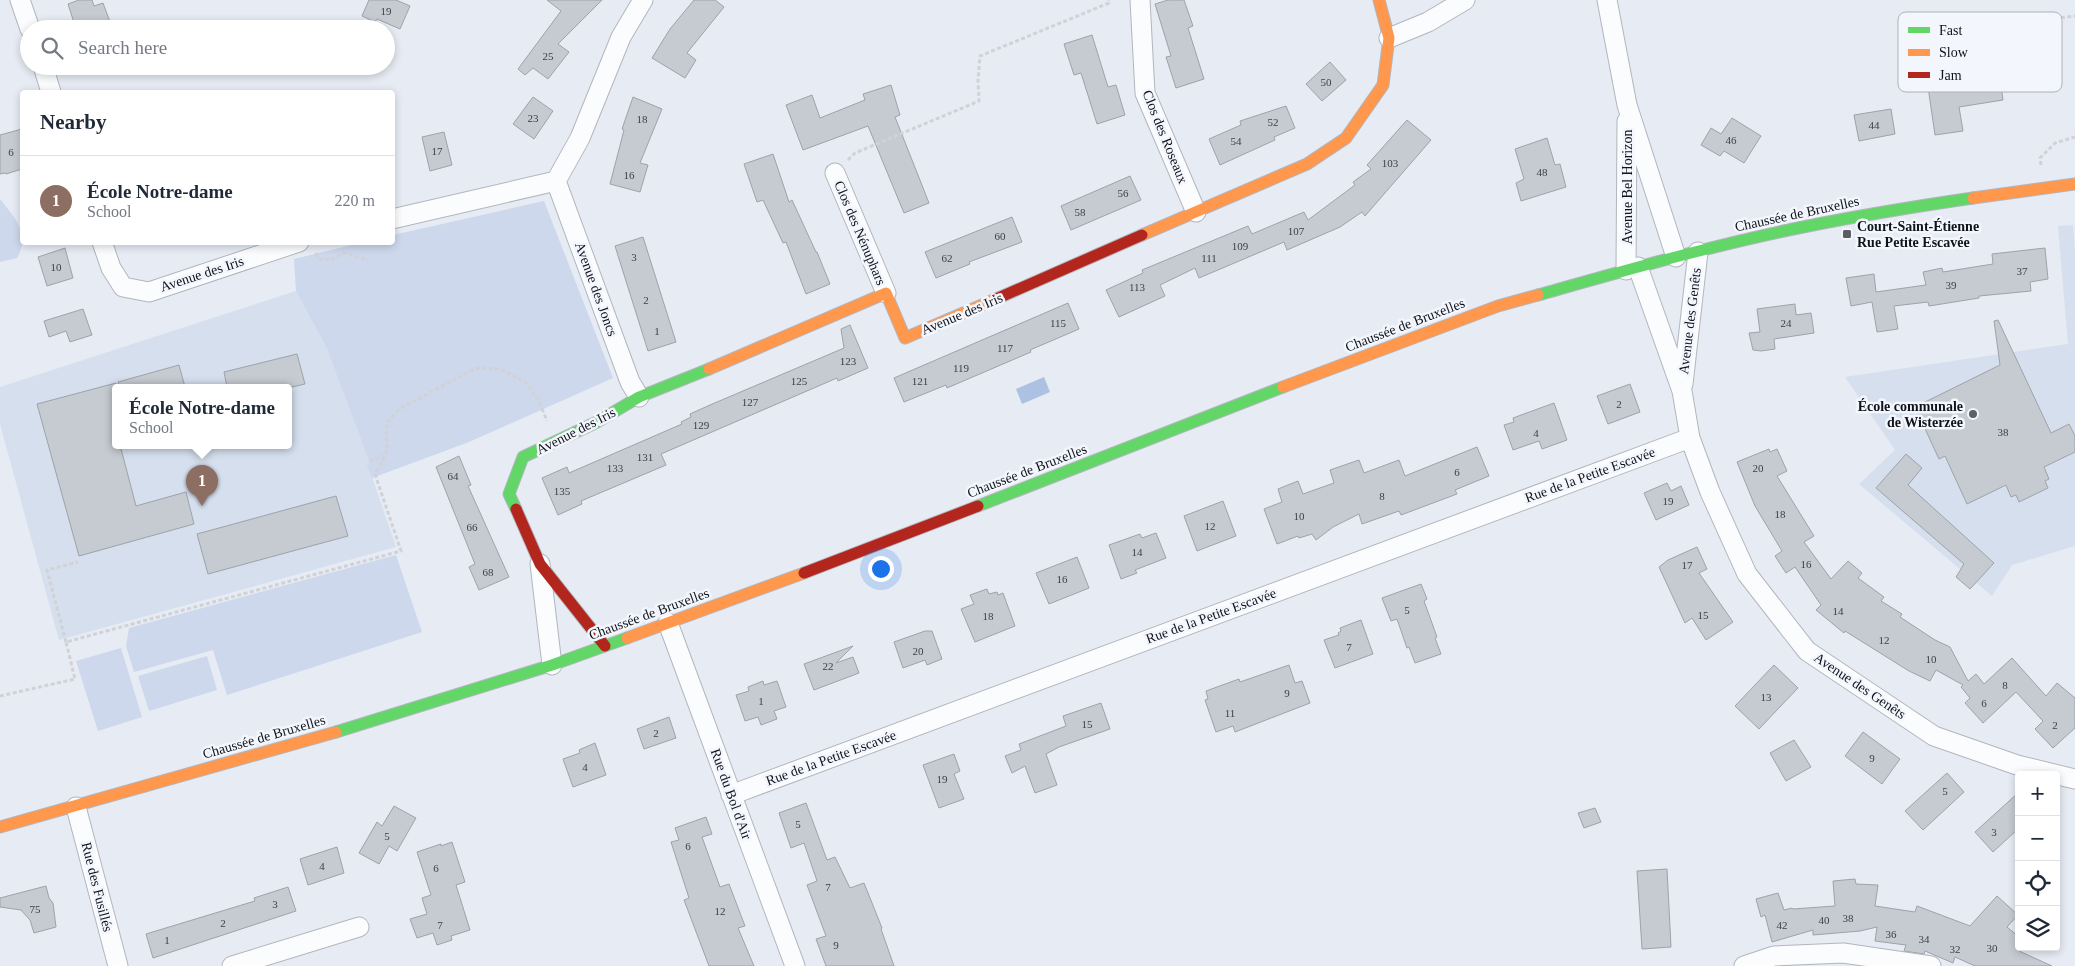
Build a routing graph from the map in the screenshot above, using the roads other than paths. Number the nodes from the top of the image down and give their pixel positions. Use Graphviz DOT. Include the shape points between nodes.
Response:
graph roads {
  1 [pos="20,0"];
  2 [pos="644,0"];
  3 [pos="1140,0"];
  4 [pos="1379,0"];
  5 [pos="1465,0"];
  6 [pos="1607,0"];
  7 [pos="27,20"];
  8 [pos="1389,38"];
  9 [pos="46,75"];
  10 [pos="51,90"];
  11 [pos="1627,105"];
  12 [pos="835,173"];
  13 [pos="556,181"];
  14 [pos="2075,184"];
  15 [pos="1196,212"];
  16 [pos="395,218"];
  17 [pos="103,245"];
  18 [pos="307,247"];
  19 [pos="1698,252"];
  20 [pos="1676,257"];
  21 [pos="1632,268"];
  22 [pos="886,294"];
  23 [pos="1682,391"];
  24 [pos="639,397"];
  25 [pos="1690,438"];
  26 [pos="540,564"];
  27 [pos="668,623"];
  28 [pos="605,646"];
  29 [pos="552,665"];
  30 [pos="2075,779"];
  31 [pos="731,795"];
  32 [pos="76,807"];
  33 [pos="0,827"];
  34 [pos="358,927"];
  35 [pos="118,966"];
  36 [pos="232,966"];
  37 [pos="795,966"];
  38 [pos="1744,966"];
  39 [pos="1931,966"];
  1 -- 7 [label="street"];
  2 -- 13 [label="street" via="620,37 580,138"];
  3 -- 15 [label="street, Clos des Roseaux" via="1145,93"];
  4 -- 8 [label="main road, Avenue des Iris"];
  5 -- 8 [label="street" via="1428,22"];
  6 -- 11 [label="street, Avenue Bel Horizon"];
  8 -- 15 [label="main road, Avenue des Iris" via="1383,85 1346,138 1307,164"];
  9 -- 10 [label="street"];
  11 -- 20 [label="street, Avenue Bel Horizon"];
  11 -- 21 [label="street, Avenue Bel Horizon"];
  12 -- 22 [label="street, Clos des Nénuphars"];
  13 -- 16 [label="street"];
  13 -- 24 [label="street, Avenue des Joncs" via="630,382"];
  14 -- 19 [label="main road, Chaussée de Bruxelles" via="1806,226"];
  15 -- 22 [label="main road, Avenue des Iris" via="905,338"];
  17 -- 18 [label="street, Avenue des Iris" via="111,268 123,287 149,292"];
  19 -- 20 [label="main road, Chaussée de Bruxelles"];
  19 -- 23 [label="street, Avenue des Genêts"];
  20 -- 21 [label="main road, Chaussée de Bruxelles"];
  21 -- 23 [label="street, Avenue des Genêts"];
  21 -- 27 [label="main road, Chaussée de Bruxelles" via="1498,306 836,562"];
  22 -- 24 [label="main road, Avenue des Iris"];
  23 -- 25 [label="street, Avenue des Genêts"];
  24 -- 26 [label="main road, Avenue des Iris" via="597,422 523,457 509,494"];
  25 -- 30 [label="street, Avenue des Genêts" via="1747,574 1806,651 1934,736 2017,765"];
  25 -- 31 [label="street, Rue de la Petite Escavée"];
  26 -- 28 [label="main road, Avenue des Iris"];
  26 -- 29 [label="street, Avenue des Iris"];
  27 -- 28 [label="main road, Chaussée de Bruxelles"];
  27 -- 31 [label="street, Rue du Bol d'Air"];
  28 -- 29 [label="main road, Chaussée de Bruxelles"];
  29 -- 32 [label="main road, Chaussée de Bruxelles" via="366,724"];
  31 -- 37 [label="street, Rue du Bol d'Air"];
  32 -- 33 [label="main road, Chaussée de Bruxelles"];
  32 -- 35 [label="street, Rue des Fusillés"];
  34 -- 36 [label="street"];
  38 -- 39 [label="street" via="1774,956 1843,953"];
}
